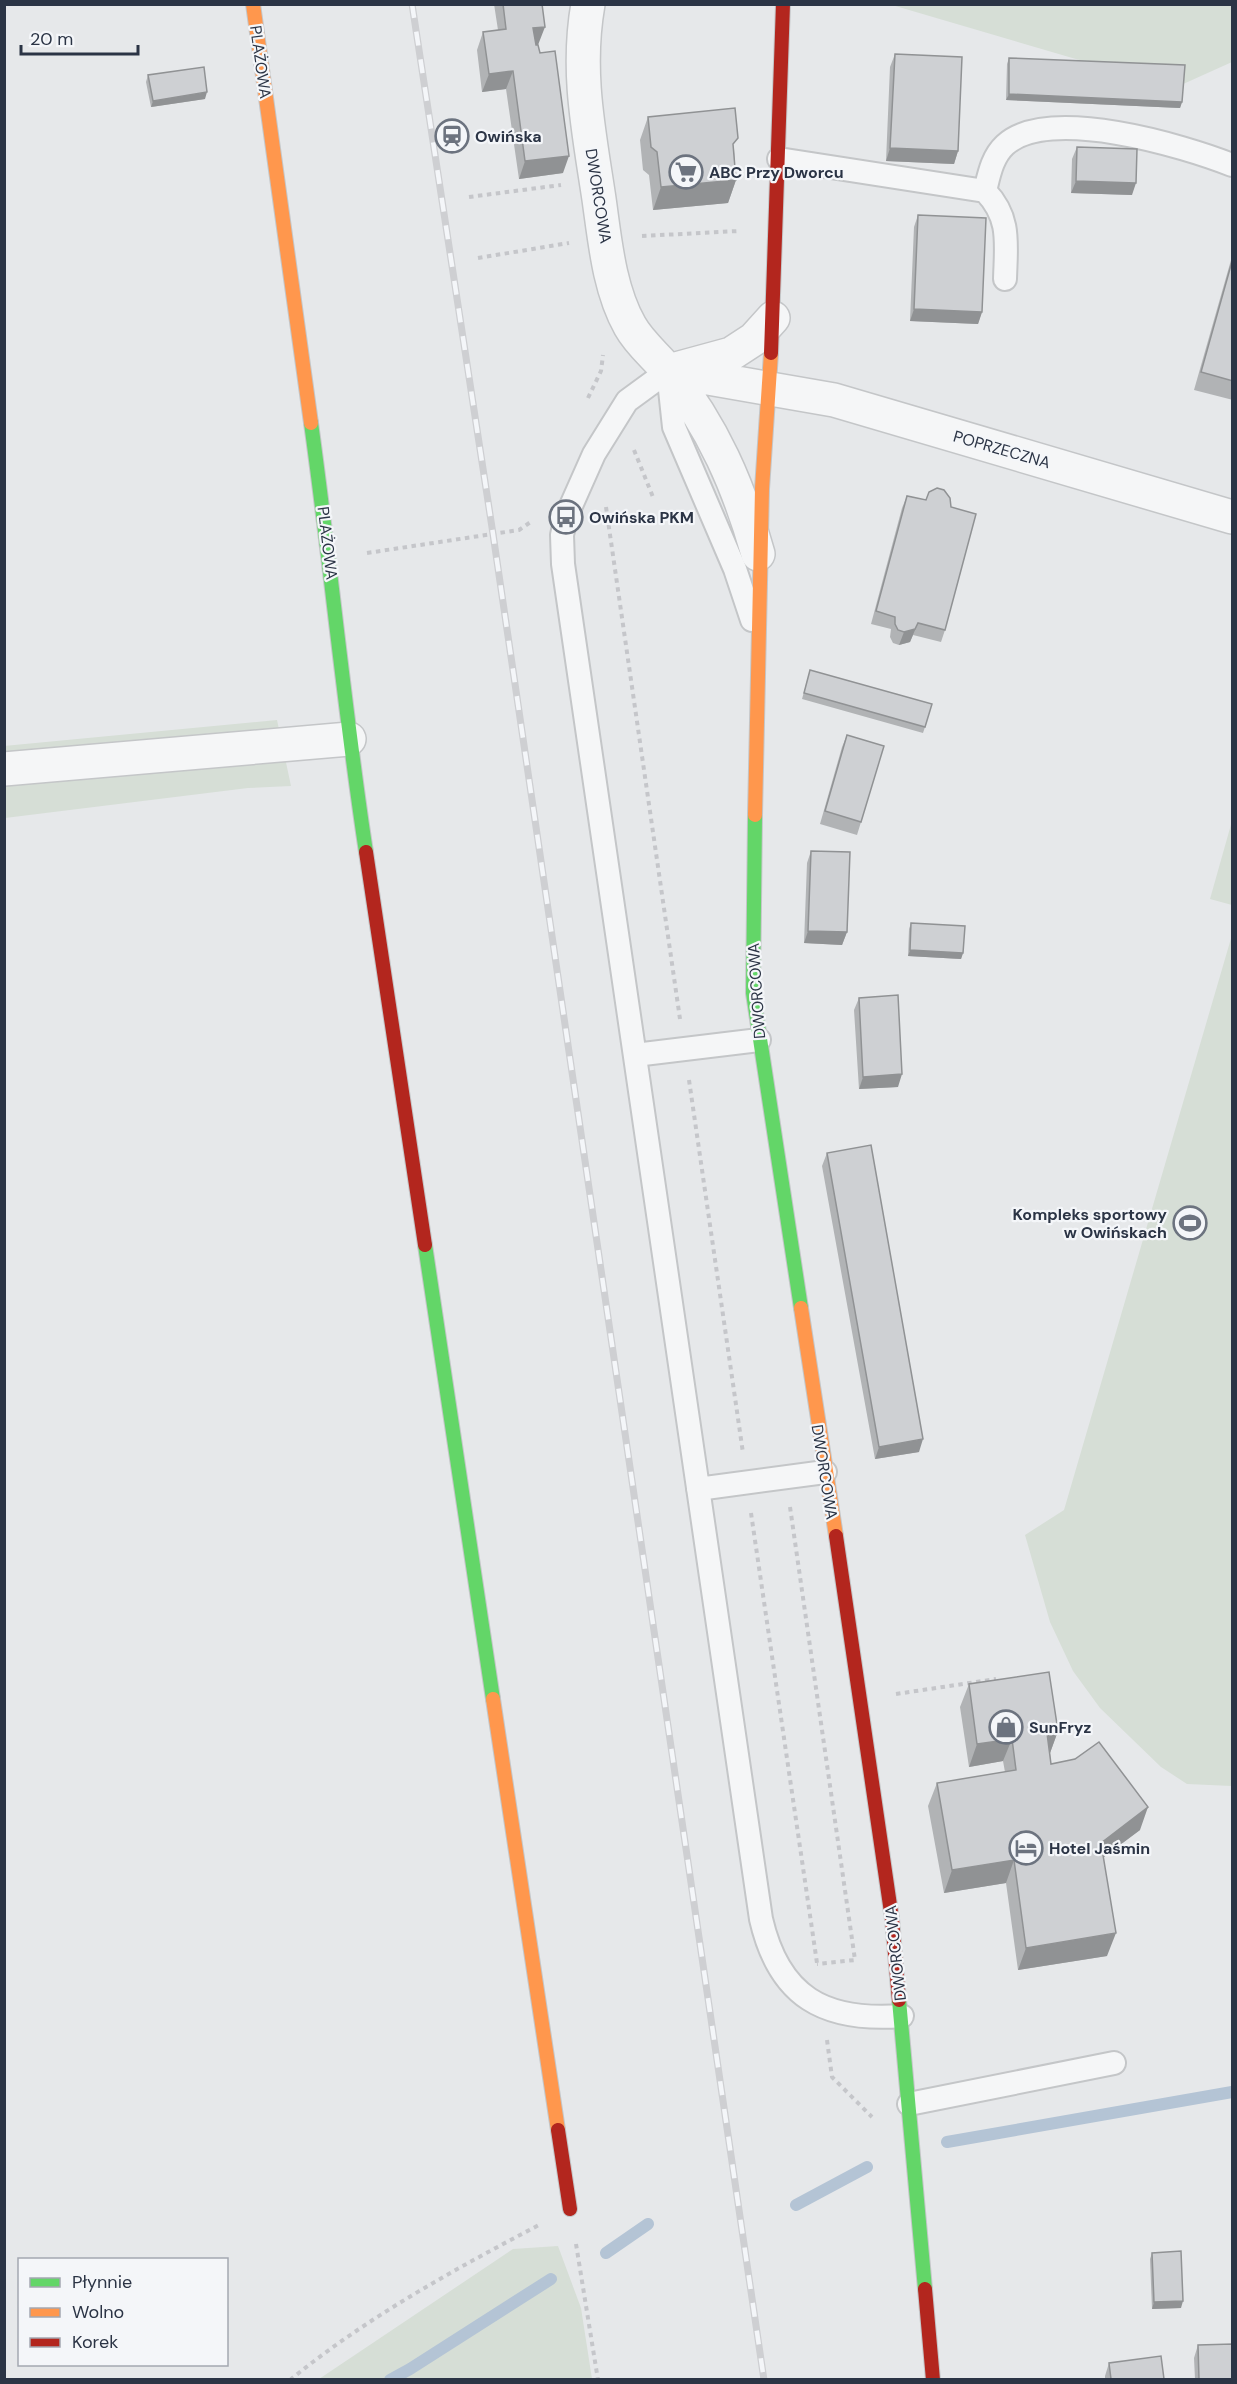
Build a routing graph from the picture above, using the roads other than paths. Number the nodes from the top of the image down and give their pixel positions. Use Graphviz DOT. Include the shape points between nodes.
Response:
graph roads {
  1 [pos="253,4"];
  2 [pos="588,4"];
  3 [pos="783,4"];
  4 [pos="779,159"];
  5 [pos="1233,165"];
  6 [pos="985,191"];
  7 [pos="1005,279"];
  8 [pos="773,318"];
  9 [pos="668,371"];
  10 [pos="770,388"];
  11 [pos="1233,517"];
  12 [pos="761,563"];
  13 [pos="758,641"];
  14 [pos="350,739"];
  15 [pos="4,769"];
  16 [pos="759,1040"];
  17 [pos="635,1055"];
  18 [pos="825,1472"];
  19 [pos="698,1489"];
  20 [pos="902,2016"];
  21 [pos="1114,2063"];
  22 [pos="909,2104"];
  23 [pos="570,2208"];
  24 [pos="933,2379"];
  1 -- 14 [label="street, PLAŻOWA" via="330,558"];
  2 -- 9 [label="street, DWORCOWA" via="582,35 582,71 605,238 621,308 631,328"];
  3 -- 4 [label="street, DWORCOWA"];
  4 -- 6 [label="lane"];
  4 -- 8 [label="street, DWORCOWA"];
  5 -- 6 [label="lane" via="1141,136 1043,130 1018,135 1004,145"];
  6 -- 7 [label="lane" via="997,204 1007,234"];
  8 -- 9 [label="street" via="754,339 731,354"];
  8 -- 10 [label="street, DWORCOWA"];
  9 -- 10 [label="street"];
  9 -- 12 [label="street, DWORCOWA" via="726,461"];
  9 -- 13 [label="lane" via="674,427 735,569"];
  9 -- 17 [label="lane" via="627,401 616,417 583,475 562,535 563,564"];
  10 -- 11 [label="street, POPRZECZNA" via="834,400"];
  10 -- 12 [label="street, DWORCOWA"];
  12 -- 13 [label="street, DWORCOWA"];
  13 -- 16 [label="street, DWORCOWA" via="752,958"];
  14 -- 15 [label="street"];
  14 -- 23 [label="street, PLAŻOWA"];
  16 -- 17 [label="lane"];
  16 -- 18 [label="street, DWORCOWA"];
  17 -- 19 [label="lane"];
  18 -- 19 [label="lane"];
  18 -- 20 [label="street, DWORCOWA" via="861,1699"];
  19 -- 20 [label="lane" via="761,1918 771,1951 795,1987 823,2007 849,2016"];
  20 -- 22 [label="street, DWORCOWA"];
  21 -- 22 [label="lane"];
  22 -- 24 [label="street, DWORCOWA"];
}
